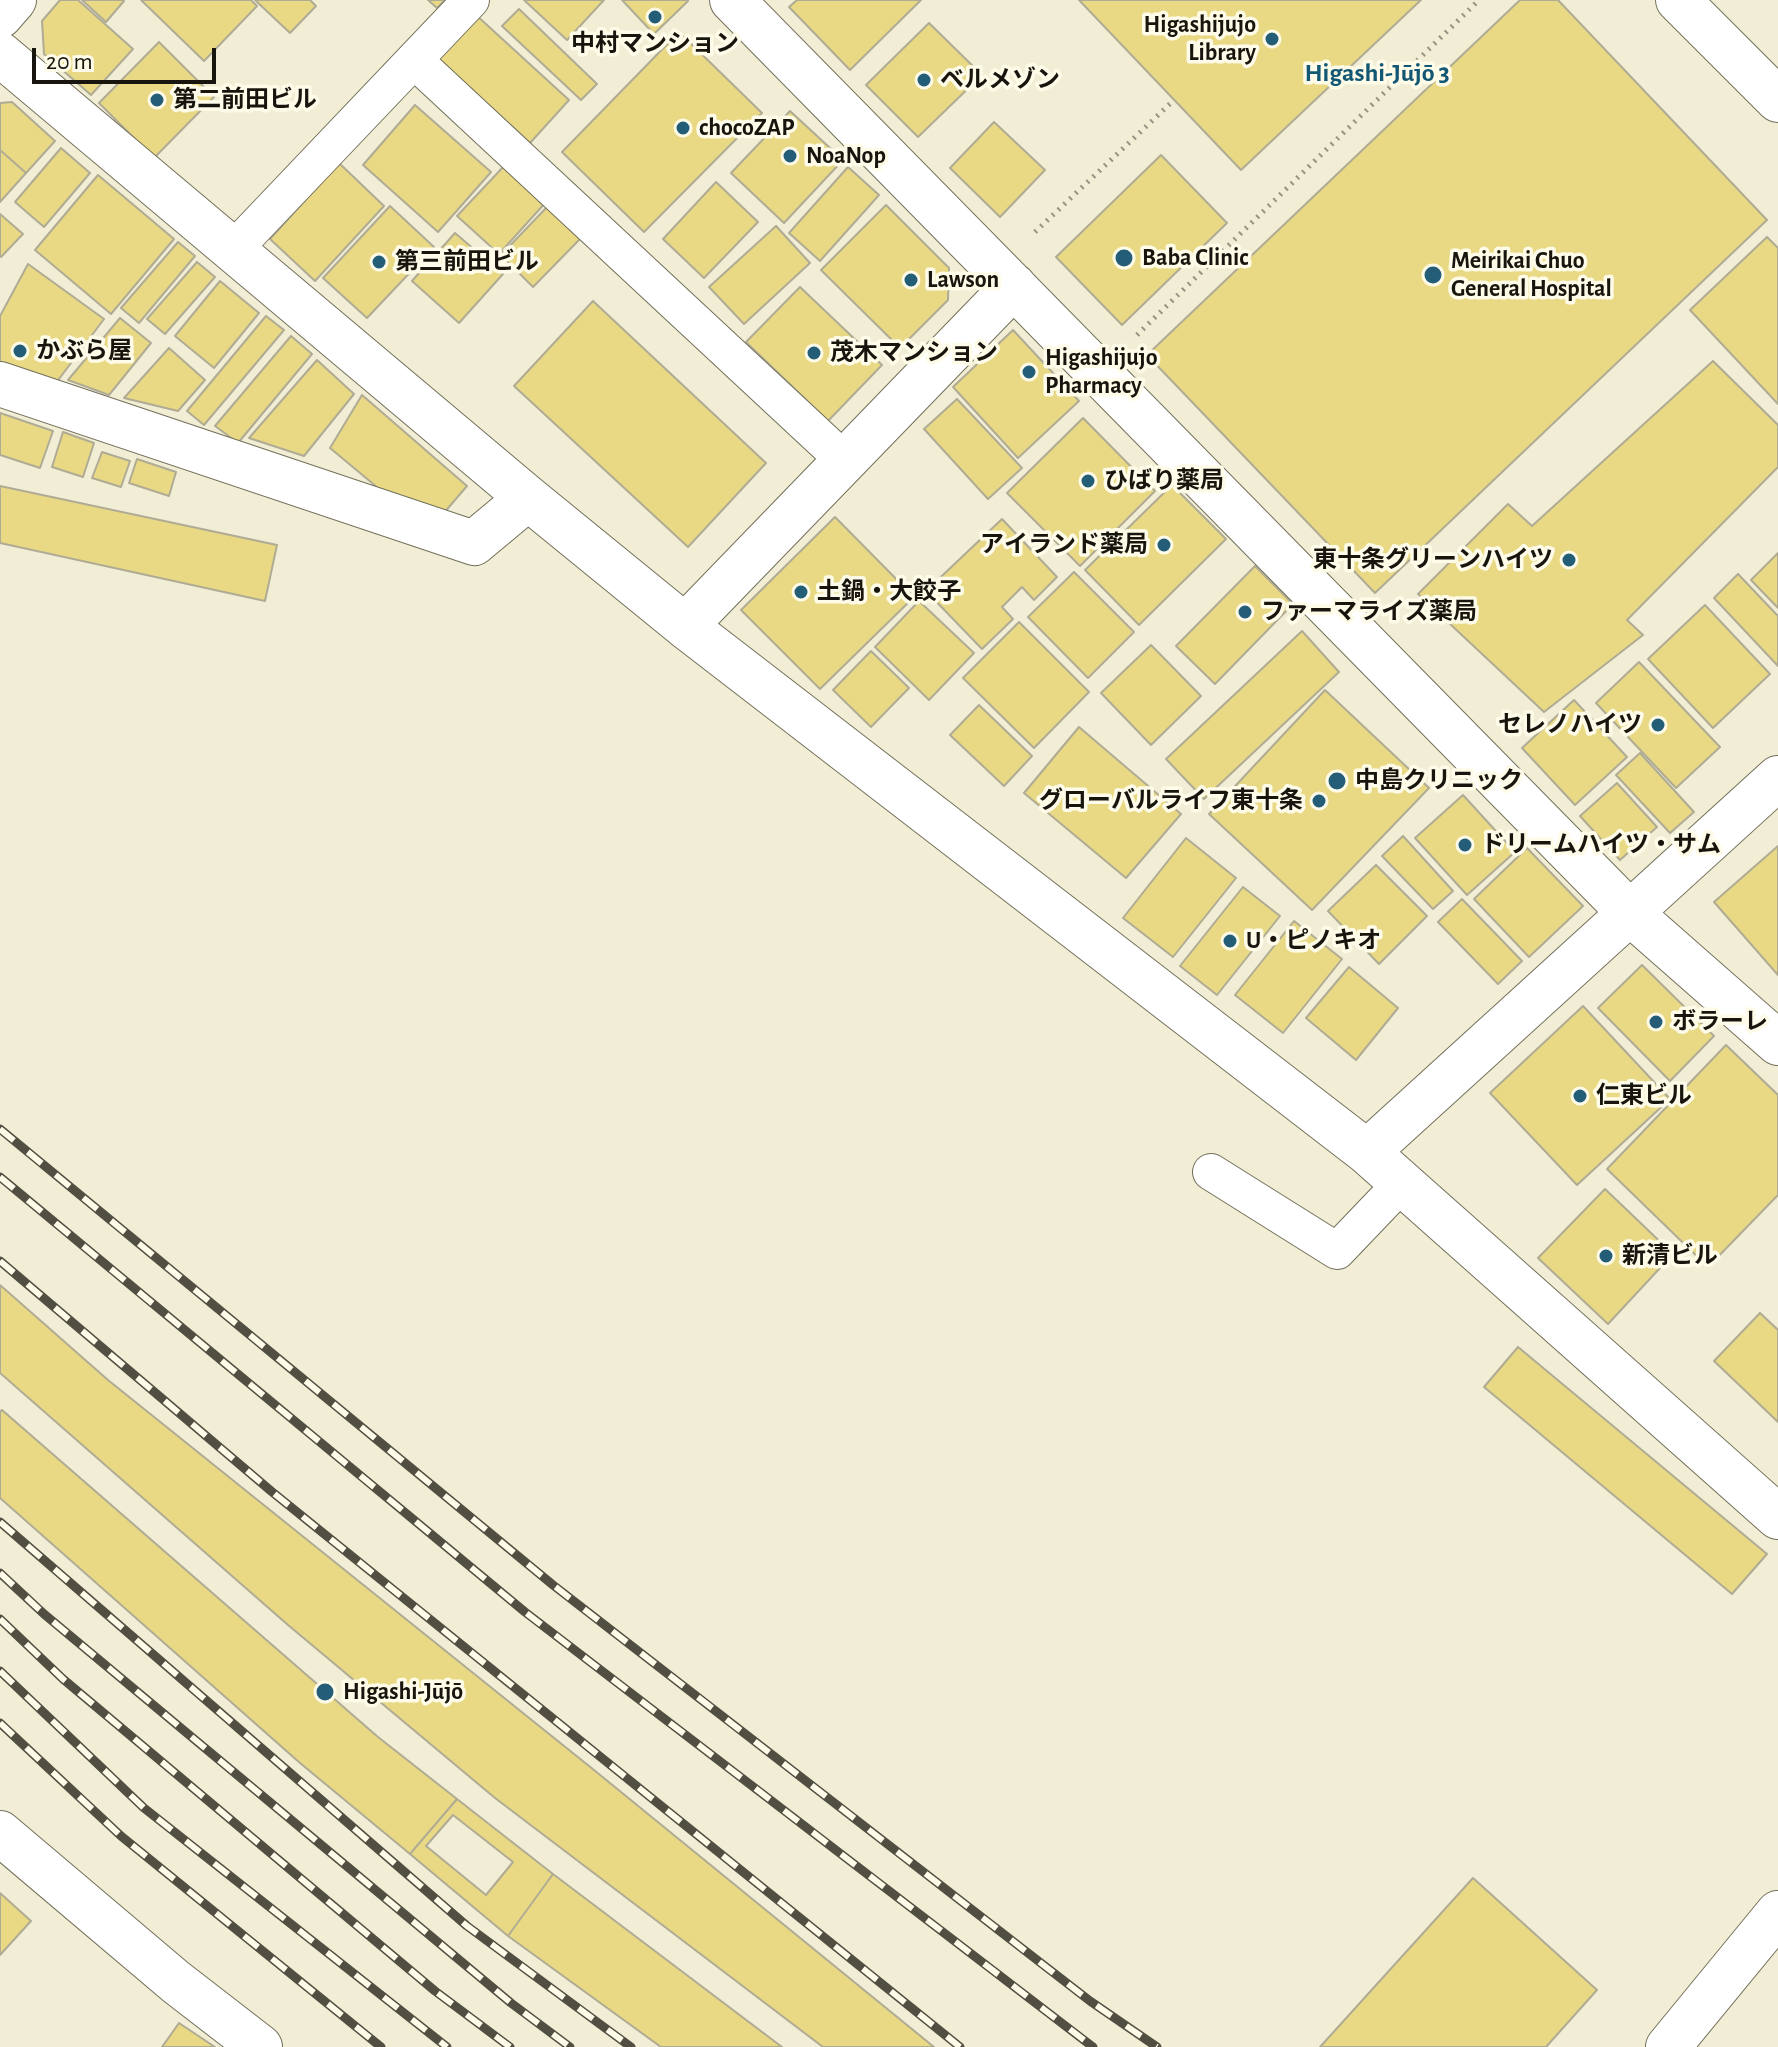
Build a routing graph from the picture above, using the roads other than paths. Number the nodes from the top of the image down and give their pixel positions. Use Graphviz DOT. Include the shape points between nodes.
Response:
graph roads {
  1 [pos="14,0"];
  2 [pos="471,0"];
  3 [pos="732,0"];
  4 [pos="1678,0"];
  5 [pos="0,16"];
  6 [pos="0,54"];
  7 [pos="414,60"];
  8 [pos="1778,100"];
  9 [pos="233,250"];
  10 [pos="1005,277"];
  11 [pos="0,384"];
  12 [pos="845,461"];
  13 [pos="528,498"];
  14 [pos="685,626"];
  15 [pos="1778,778"];
  16 [pos="1630,913"];
  17 [pos="1778,1043"];
  18 [pos="1367,1152"];
  19 [pos="1211,1172"];
  20 [pos="1402,1183"];
  21 [pos="1778,1517"];
  22 [pos="0,1833"];
  23 [pos="1778,1913"];
  24 [pos="260,2047"];
  25 [pos="1668,2047"];
  1 -- 5 [label="street"];
  2 -- 7 [label="lane"];
  3 -- 10 [label="street"];
  4 -- 8 [label="street"];
  6 -- 9 [label="street"];
  7 -- 9 [label="lane"];
  7 -- 12 [label="lane"];
  9 -- 13 [label="street"];
  10 -- 12 [label="street"];
  10 -- 16 [label="street"];
  11 -- 13 [label="street" via="474,543"];
  12 -- 14 [label="street"];
  13 -- 14 [label="street"];
  14 -- 18 [label="street"];
  15 -- 16 [label="street"];
  16 -- 17 [label="street"];
  16 -- 18 [label="street"];
  18 -- 20 [label="street"];
  19 -- 20 [label="lane" via="1337,1251"];
  20 -- 21 [label="street"];
  22 -- 24 [label="street"];
  23 -- 25 [label="street"];
}
